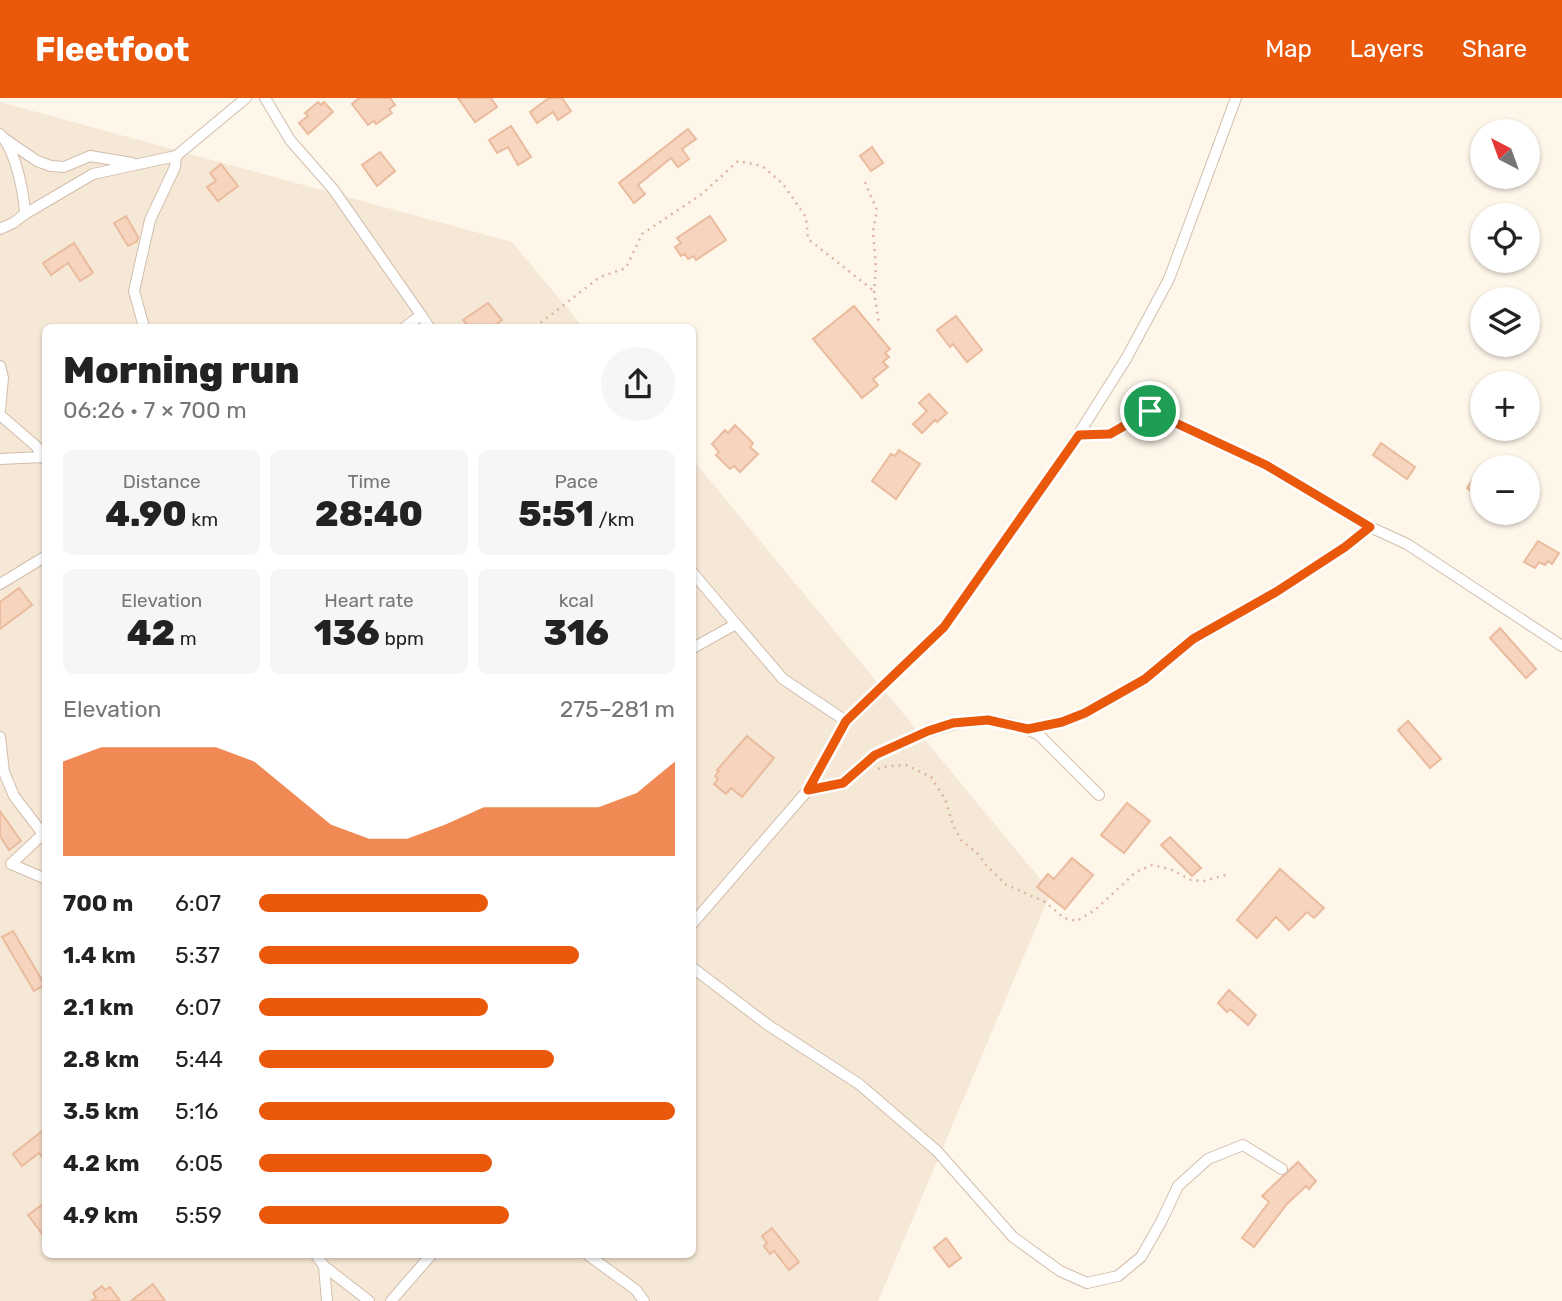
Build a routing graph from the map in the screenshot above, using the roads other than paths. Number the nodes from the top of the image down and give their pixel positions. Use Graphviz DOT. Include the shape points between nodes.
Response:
graph roads {
  1 [pos="246,98"];
  2 [pos="265,98"];
  3 [pos="1236,98"];
  4 [pos="3,136"];
  5 [pos="176,156"];
  6 [pos="135,163"];
  7 [pos="25,214"];
  8 [pos="0,229"];
  9 [pos="421,314"];
  10 [pos="143,324"];
  11 [pos="409,324"];
  12 [pos="427,324"];
  13 [pos="0,366"];
  14 [pos="0,403"];
  15 [pos="0,412"];
  16 [pos="1079,435"];
  17 [pos="42,456"];
  18 [pos="0,459"];
  19 [pos="42,459"];
  20 [pos="1370,527"];
  21 [pos="42,558"];
  22 [pos="696,577"];
  23 [pos="0,584"];
  24 [pos="736,624"];
  25 [pos="696,646"];
  26 [pos="1562,646"];
  27 [pos="846,721"];
  28 [pos="1028,729"];
  29 [pos="0,737"];
  30 [pos="843,783"];
  31 [pos="1099,795"];
  32 [pos="42,831"];
  33 [pos="42,835"];
  34 [pos="5,864"];
  35 [pos="42,877"];
  36 [pos="696,920"];
  37 [pos="696,970"];
  38 [pos="1282,1169"];
  39 [pos="318,1258"];
  40 [pos="428,1258"];
  41 [pos="592,1258"];
  42 [pos="324,1266"];
  43 [pos="327,1301"];
  44 [pos="369,1301"];
  45 [pos="391,1301"];
  46 [pos="644,1301"];
  1 -- 5 [label="street"];
  2 -- 9 [label="street" via="289,139 333,189"];
  3 -- 16 [label="street" via="1169,279"];
  4 -- 6 [label="street" via="51,166 64,167 90,156"];
  4 -- 7 [label="street" via="11,148"];
  5 -- 6 [label="street"];
  5 -- 10 [label="street" via="150,220 134,291"];
  6 -- 7 [label="street" via="93,174"];
  7 -- 8 [label="street"];
  9 -- 11 [label="street"];
  9 -- 12 [label="street"];
  13 -- 14 [label="street"];
  14 -- 15 [label="street"];
  15 -- 17 [label="street"];
  16 -- 20 [label="street" via="1110,434 1150,411 1266,465"];
  16 -- 27 [label="street" via="944,627"];
  18 -- 19 [label="street"];
  20 -- 26 [label="street" via="1407,544"];
  20 -- 28 [label="street" via="1276,592 1193,639 1136,684 1085,713"];
  21 -- 23 [label="street"];
  22 -- 24 [label="street"];
  24 -- 25 [label="street"];
  24 -- 27 [label="street" via="783,679"];
  27 -- 36 [label="street" via="808,790"];
  28 -- 30 [label="street" via="988,720 953,723 875,755"];
  28 -- 31 [label="street"];
  29 -- 32 [label="street" via="4,772 14,796"];
  33 -- 34 [label="street"];
  34 -- 35 [label="street"];
  37 -- 38 [label="street" via="768,1025 859,1084 937,1151 1013,1237 1060,1271 1087,1283 1118,1276 1141,1257 1178,1186 1208,1159 1243,1145"];
  39 -- 42 [label="street"];
  40 -- 45 [label="street"];
  41 -- 46 [label="street"];
  42 -- 43 [label="street"];
  42 -- 44 [label="street"];
}
